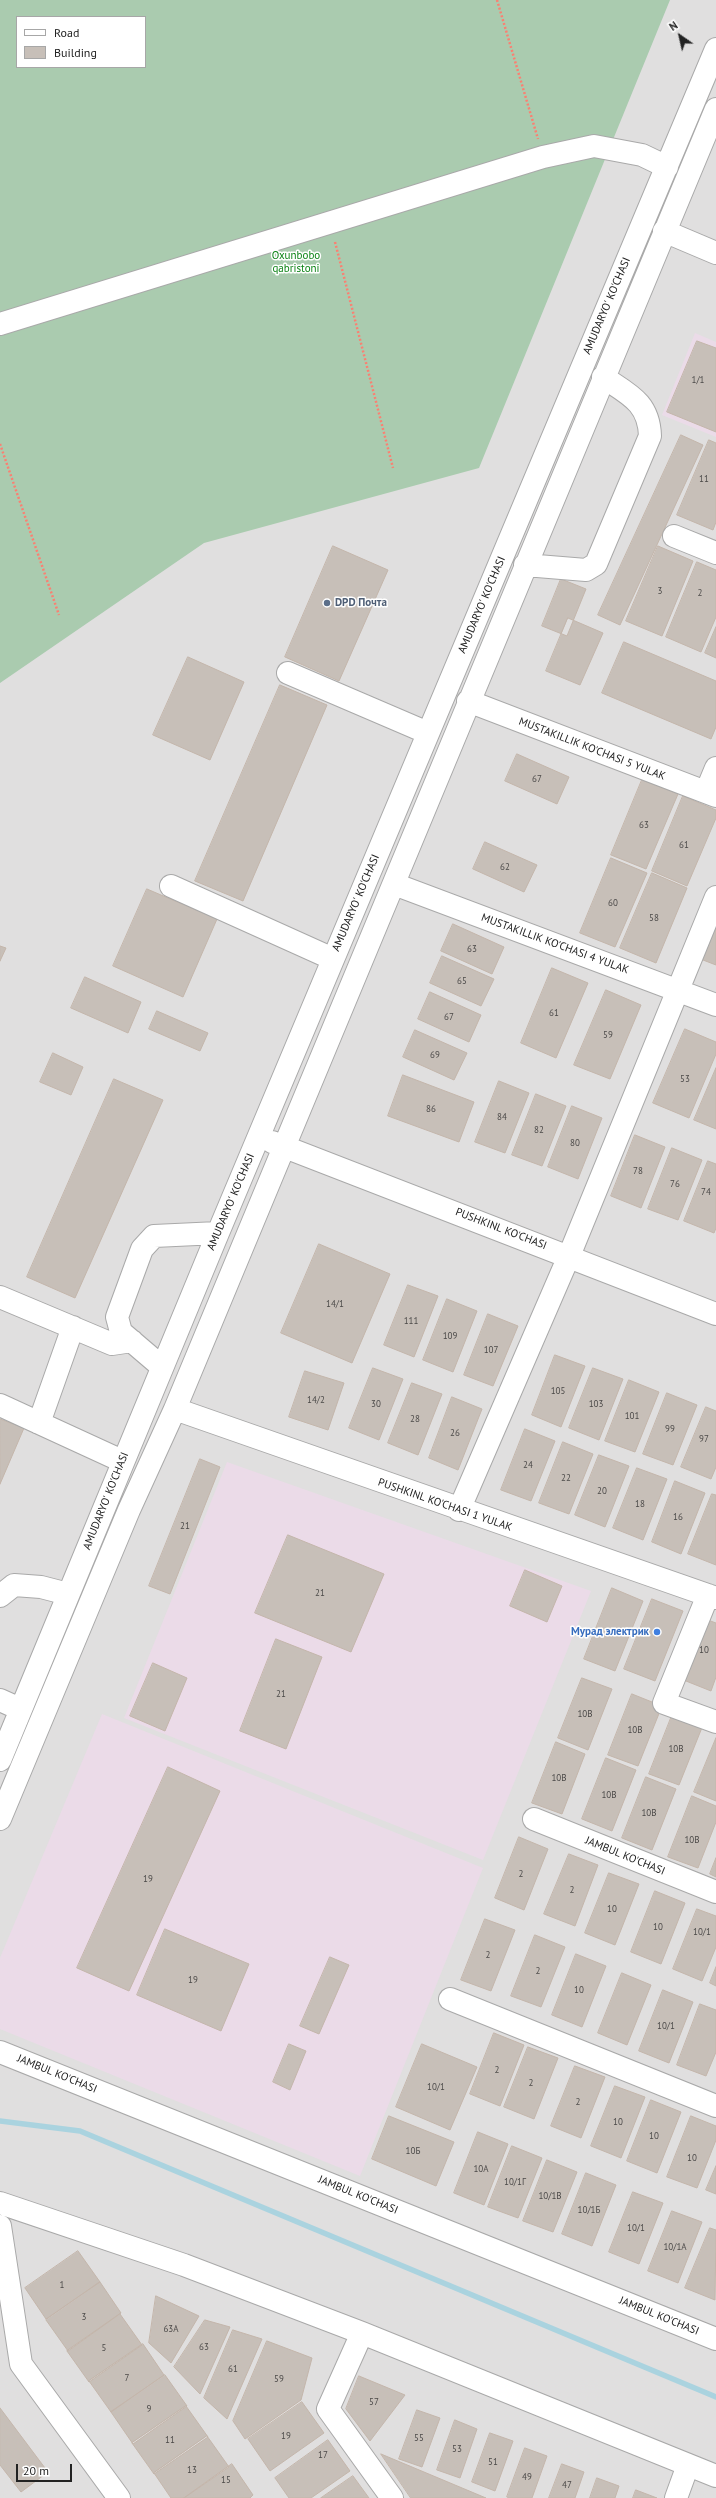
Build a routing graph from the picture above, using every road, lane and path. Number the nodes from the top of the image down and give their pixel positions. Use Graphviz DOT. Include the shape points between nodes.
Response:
graph roads {
  1 [pos="497,0"];
  2 [pos="716,49"];
  3 [pos="716,109"];
  4 [pos="543,157"];
  5 [pos="667,167"];
  6 [pos="330,223"];
  7 [pos="664,231"];
  8 [pos="716,253"];
  9 [pos="0,324"];
  10 [pos="603,377"];
  11 [pos="0,444"];
  12 [pos="393,468"];
  13 [pos="674,536"];
  14 [pos="716,553"];
  15 [pos="525,565"];
  16 [pos="59,615"];
  17 [pos="288,674"];
  18 [pos="468,701"];
  19 [pos="428,733"];
  20 [pos="716,768"];
  21 [pos="711,794"];
  22 [pos="394,884"];
  23 [pos="171,886"];
  24 [pos="716,897"];
  25 [pos="333,959"];
  26 [pos="678,990"];
  27 [pos="716,1005"];
  28 [pos="258,1137"];
  29 [pos="284,1146"];
  30 [pos="218,1233"];
  31 [pos="569,1256"];
  32 [pos="0,1297"];
  33 [pos="716,1314"];
  34 [pos="73,1327"];
  35 [pos="132,1341"];
  36 [pos="162,1367"];
  37 [pos="0,1405"];
  38 [pos="174,1409"];
  39 [pos="39,1423"];
  40 [pos="122,1462"];
  41 [pos="459,1510"];
  42 [pos="68,1594"];
  43 [pos="0,1596"];
  44 [pos="712,1597"];
  45 [pos="0,1700"];
  46 [pos="20,1709"];
  47 [pos="716,1722"];
  48 [pos="0,1760"];
  49 [pos="0,1819"];
  50 [pos="534,1820"];
  51 [pos="716,1892"];
  52 [pos="450,1999"];
  53 [pos="0,2052"];
  54 [pos="716,2106"];
  55 [pos="0,2203"];
  56 [pos="0,2226"];
  57 [pos="362,2333"];
  58 [pos="716,2339"];
  59 [pos="688,2465"];
  60 [pos="716,2476"];
  61 [pos="119,2498"];
  62 [pos="392,2498"];
  63 [pos="676,2498"];
  1 -- 4 [label="path"];
  2 -- 5 [label="street, AMUDARYO' KO'CHASI"];
  3 -- 7 [label="street"];
  4 -- 5 [label="street" via="594,146 642,155"];
  4 -- 6 [label="street"];
  5 -- 19 [label="street, AMUDARYO' KO'CHASI"];
  6 -- 9 [label="street"];
  6 -- 12 [label="path"];
  7 -- 8 [label="street"];
  7 -- 10 [label="street"];
  10 -- 15 [label="street"];
  10 -- 15 [label="street" via="640,401 650,424 650,436 596,564 586,570"];
  11 -- 16 [label="path"];
  13 -- 14 [label="street"];
  15 -- 18 [label="street"];
  17 -- 19 [label="street"];
  18 -- 21 [label="street, MUSTAKILLIK KO'CHASI 5 YULAK"];
  18 -- 22 [label="street"];
  19 -- 25 [label="street, AMUDARYO' KO'CHASI"];
  20 -- 21 [label="street"];
  22 -- 26 [label="street, MUSTAKILLIK KO'CHASI 4 YULAK"];
  22 -- 29 [label="street"];
  23 -- 25 [label="street"];
  24 -- 26 [label="street"];
  25 -- 28 [label="street, AMUDARYO' KO'CHASI"];
  26 -- 27 [label="street, MUSTAKILLIK KO'CHASI 4 YULAK"];
  26 -- 31 [label="street"];
  28 -- 29 [label="street, PUSHKINL KO'CHASI"];
  28 -- 30 [label="street, AMUDARYO' KO'CHASI"];
  29 -- 31 [label="street, PUSHKINL KO'CHASI"];
  29 -- 38 [label="street"];
  30 -- 35 [label="street" via="154,1236 142,1249 117,1317 121,1332"];
  30 -- 36 [label="street, AMUDARYO' KO'CHASI"];
  31 -- 33 [label="street, PUSHKINL KO'CHASI"];
  31 -- 41 [label="street"];
  32 -- 34 [label="street"];
  34 -- 35 [label="street" via="112,1344"];
  34 -- 39 [label="street"];
  35 -- 36 [label="street"];
  36 -- 40 [label="street, AMUDARYO' KO'CHASI"];
  37 -- 39 [label="street"];
  38 -- 41 [label="street, PUSHKINL KO'CHASI 1 YULAK"];
  38 -- 49 [label="street" via="128,1510"];
  39 -- 40 [label="street"];
  40 -- 42 [label="street, AMUDARYO' KO'CHASI"];
  41 -- 44 [label="street, PUSHKINL KO'CHASI 1 YULAK"];
  42 -- 43 [label="street" via="41,1587 14,1586"];
  42 -- 46 [label="street, AMUDARYO' KO'CHASI"];
  44 -- 47 [label="street" via="664,1703"];
  45 -- 46 [label="street"];
  46 -- 48 [label="street, AMUDARYO' KO'CHASI"];
  50 -- 51 [label="street, JAMBUL KO'CHASI"];
  52 -- 54 [label="street"];
  53 -- 58 [label="street, JAMBUL KO'CHASI"];
  55 -- 57 [label="street" via="184,2265"];
  56 -- 61 [label="street" via="20,2364"];
  57 -- 59 [label="street"];
  57 -- 62 [label="street" via="328,2409"];
  59 -- 60 [label="street"];
  59 -- 63 [label="street"];
}
